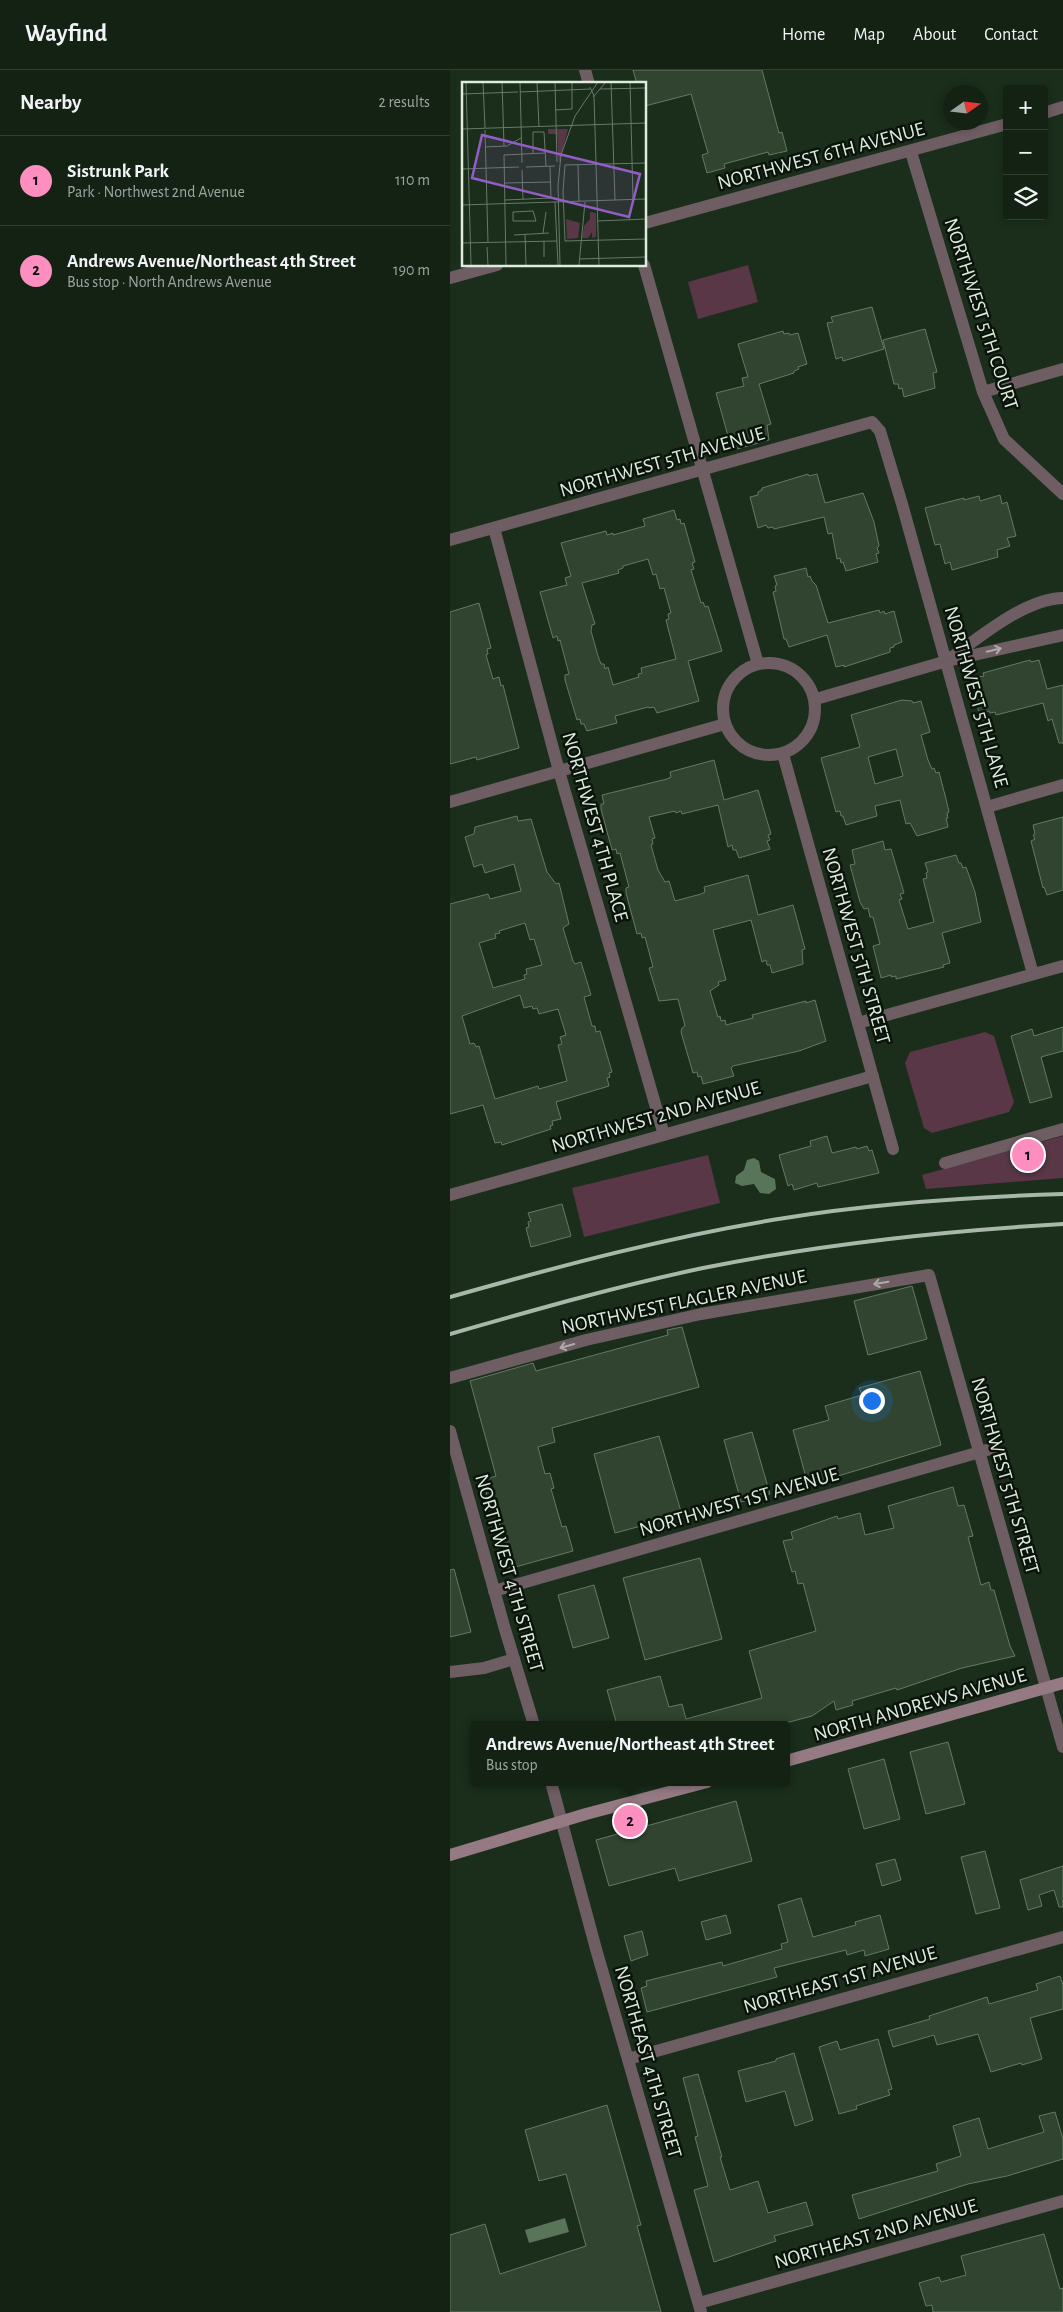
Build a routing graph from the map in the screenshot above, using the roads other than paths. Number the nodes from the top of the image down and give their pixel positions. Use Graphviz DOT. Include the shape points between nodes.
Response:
graph roads {
  1 [pos="1063,107"];
  2 [pos="1048,112"];
  3 [pos="1003,125"];
  4 [pos="911,152"];
  5 [pos="646,224"];
  6 [pos="493,266"];
  7 [pos="644,266"];
  8 [pos="450,278"];
  9 [pos="1063,369"];
  10 [pos="983,392"];
  11 [pos="880,431"];
  12 [pos="703,471"];
  13 [pos="1063,494"];
  14 [pos="494,528"];
  15 [pos="450,540"];
  16 [pos="1063,598"];
  17 [pos="1063,635"];
  18 [pos="947,661"];
  19 [pos="758,664"];
  20 [pos="816,699"];
  21 [pos="726,724"];
  22 [pos="783,754"];
  23 [pos="558,772"];
  24 [pos="1063,785"];
  25 [pos="450,802"];
  26 [pos="987,807"];
  27 [pos="1063,966"];
  28 [pos="1033,974"];
  29 [pos="858,1023"];
  30 [pos="873,1076"];
  31 [pos="1063,1129"];
  32 [pos="664,1134"];
  33 [pos="893,1149"];
  34 [pos="945,1163"];
  35 [pos="450,1195"];
  36 [pos="929,1274"];
  37 [pos="450,1378"];
  38 [pos="450,1431"];
  39 [pos="994,1448"];
  40 [pos="979,1454"];
  41 [pos="494,1591"];
  42 [pos="514,1659"];
  43 [pos="450,1672"];
  44 [pos="1063,1683"];
  45 [pos="1046,1688"];
  46 [pos="533,1721"];
  47 [pos="1063,1747"];
  48 [pos="790,1760"];
  49 [pos="551,1786"];
  50 [pos="692,1786"];
  51 [pos="562,1822"];
  52 [pos="450,1855"];
  53 [pos="1063,1937"];
  54 [pos="628,2060"];
  55 [pos="1063,2201"];
  56 [pos="700,2308"];
  1 -- 2 [label="street"];
  3 -- 4 [label="street, NORTHWEST 6TH AVENUE"];
  4 -- 5 [label="street, NORTHWEST 6TH AVENUE"];
  4 -- 10 [label="street, NORTHWEST 5TH COURT"];
  6 -- 8 [label="street"];
  7 -- 12 [label="street"];
  9 -- 10 [label="street"];
  10 -- 13 [label="street, NORTHWEST 5TH COURT" via="1004,439"];
  11 -- 12 [label="street, NORTHWEST 5TH AVENUE" via="872,422"];
  11 -- 18 [label="street, NORTHWEST 5TH LANE"];
  12 -- 14 [label="street, NORTHWEST 5TH AVENUE"];
  12 -- 19 [label="street"];
  14 -- 15 [label="street, NORTHWEST 5TH AVENUE"];
  14 -- 23 [label="street, NORTHWEST 4TH PLACE"];
  16 -- 18 [label="street" via="1002,620"];
  18 -- 17 [label="street, one-way"];
  18 -- 20 [label="street"];
  18 -- 26 [label="street, NORTHWEST 5TH LANE"];
  19 -- 20 [label="street" via="786,666 798,673"];
  19 -- 21 [label="street" via="746,669 729,687 724,699"];
  20 -- 22 [label="street" via="813,725 806,738"];
  21 -- 22 [label="street" via="732,737 755,754"];
  21 -- 23 [label="street"];
  22 -- 29 [label="street, NORTHWEST 5TH STREET"];
  23 -- 25 [label="street"];
  23 -- 32 [label="street, NORTHWEST 4TH PLACE"];
  24 -- 26 [label="street"];
  26 -- 28 [label="street, NORTHWEST 5TH LANE"];
  27 -- 28 [label="street"];
  28 -- 29 [label="street"];
  29 -- 30 [label="street, NORTHWEST 5TH STREET"];
  30 -- 32 [label="street, NORTHWEST 2ND AVENUE"];
  30 -- 33 [label="street, NORTHWEST 5TH STREET"];
  31 -- 34 [label="street"];
  32 -- 35 [label="street, NORTHWEST 2ND AVENUE"];
  36 -- 37 [label="street, NORTHWEST FLAGLER AVENUE, one-way" via="701,1314 586,1340"];
  36 -- 40 [label="street, NORTHWEST 5TH STREET"];
  38 -- 41 [label="street, NORTHWEST 4TH STREET"];
  39 -- 40 [label="street, NORTHWEST 1ST AVENUE"];
  40 -- 41 [label="street, NORTHWEST 1ST AVENUE"];
  40 -- 45 [label="street, NORTHWEST 5TH STREET"];
  41 -- 42 [label="street, NORTHWEST 4TH STREET"];
  42 -- 43 [label="street" via="484,1668"];
  42 -- 46 [label="street, NORTHWEST 4TH STREET"];
  44 -- 45 [label="main road, NORTH ANDREWS AVENUE"];
  45 -- 47 [label="street, NORTHWEST 5TH STREET"];
  45 -- 48 [label="main road, NORTH ANDREWS AVENUE"];
  49 -- 51 [label="street"];
  50 -- 51 [label="main road"];
  51 -- 52 [label="main road"];
  51 -- 54 [label="street, NORTHEAST 4TH STREET"];
  53 -- 54 [label="street, NORTHEAST 1ST AVENUE"];
  54 -- 56 [label="street, NORTHEAST 4TH STREET"];
  55 -- 56 [label="street, NORTHEAST 2ND AVENUE"];
}
